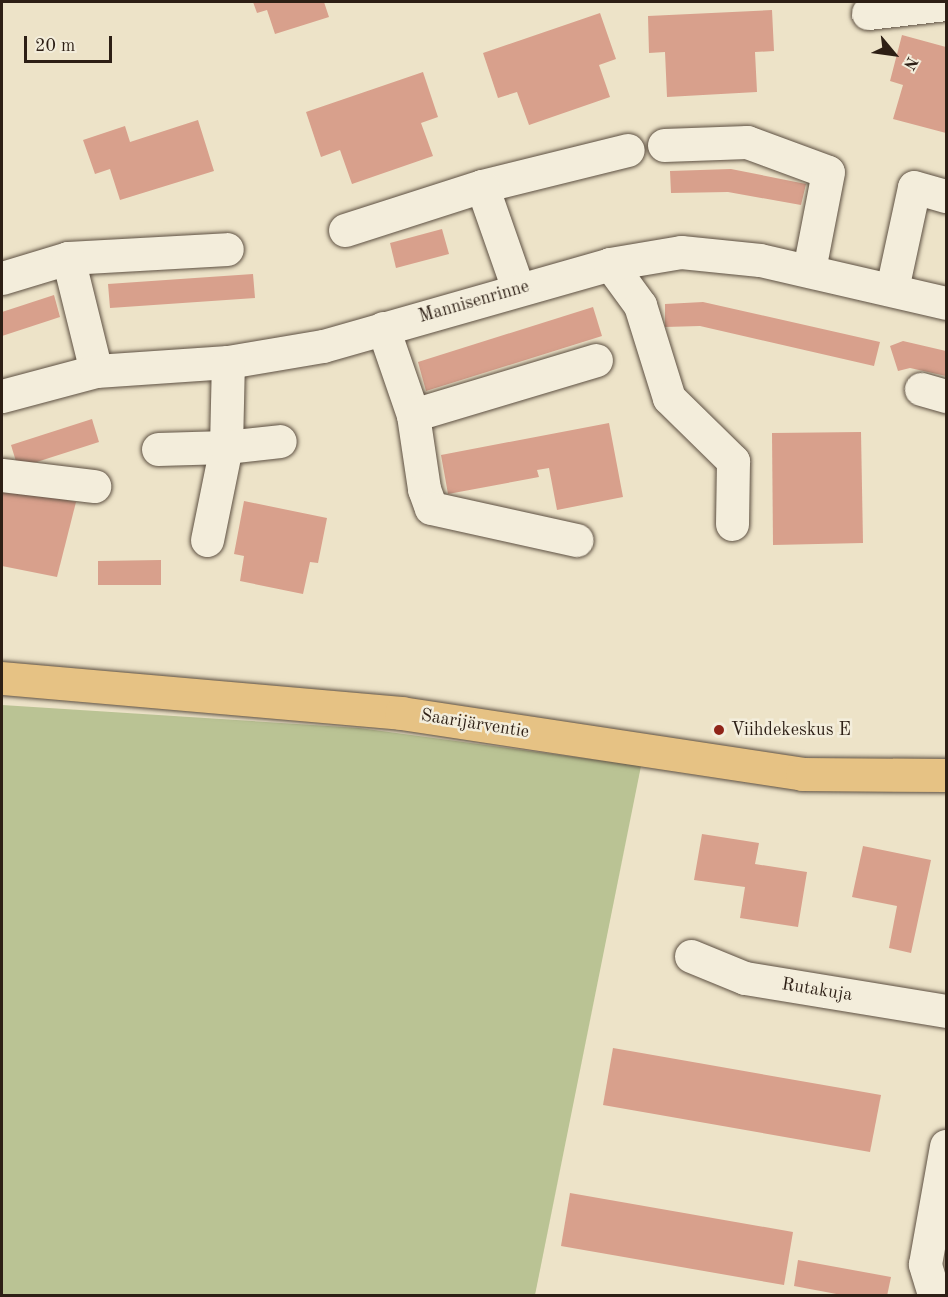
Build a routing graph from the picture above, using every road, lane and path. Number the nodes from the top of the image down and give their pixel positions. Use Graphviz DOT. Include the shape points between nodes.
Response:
graph roads {
  1 [pos="946,4"];
  2 [pos="867,13"];
  3 [pos="664,145"];
  4 [pos="628,150"];
  5 [pos="482,186"];
  6 [pos="946,196"];
  7 [pos="345,230"];
  8 [pos="227,249"];
  9 [pos="68,258"];
  10 [pos="610,264"];
  11 [pos="809,270"];
  12 [pos="2,279"];
  13 [pos="518,289"];
  14 [pos="892,289"];
  15 [pos="946,303"];
  16 [pos="382,328"];
  17 [pos="596,360"];
  18 [pos="228,362"];
  19 [pos="96,370"];
  20 [pos="2,396"];
  21 [pos="413,415"];
  22 [pos="280,441"];
  23 [pos="226,447"];
  24 [pos="158,449"];
  25 [pos="2,475"];
  26 [pos="94,486"];
  27 [pos="732,524"];
  28 [pos="207,540"];
  29 [pos="577,540"];
  30 [pos="2,678"];
  31 [pos="946,775"];
  32 [pos="691,956"];
  33 [pos="946,1011"];
  34 [pos="946,1146"];
  35 [pos="937,1293"];
  1 -- 2 [label="street"];
  3 -- 11 [label="street" via="747,142 828,172"];
  4 -- 5 [label="street"];
  5 -- 7 [label="street"];
  5 -- 13 [label="street"];
  6 -- 14 [label="street" via="914,187"];
  8 -- 9 [label="street"];
  9 -- 12 [label="street"];
  9 -- 19 [label="street"];
  10 -- 11 [label="street, Mannisenrinne" via="681,252 760,260"];
  10 -- 13 [label="street, Mannisenrinne"];
  10 -- 27 [label="street" via="640,305 669,398 733,460"];
  11 -- 14 [label="street, Mannisenrinne"];
  13 -- 16 [label="street, Mannisenrinne"];
  14 -- 15 [label="street, Mannisenrinne"];
  16 -- 18 [label="street, Mannisenrinne" via="323,346"];
  16 -- 21 [label="street"];
  17 -- 21 [label="street"];
  18 -- 19 [label="street, Mannisenrinne"];
  18 -- 23 [label="street"];
  19 -- 20 [label="street, Mannisenrinne"];
  21 -- 29 [label="street" via="424,489 432,508"];
  22 -- 23 [label="street"];
  23 -- 24 [label="street"];
  23 -- 28 [label="street"];
  25 -- 26 [label="street"];
  30 -- 31 [label="main road, Saarijärventie" via="401,713 802,774"];
  32 -- 33 [label="street, Rutakuja" via="745,978"];
  34 -- 35 [label="street" via="925,1264"];
}
